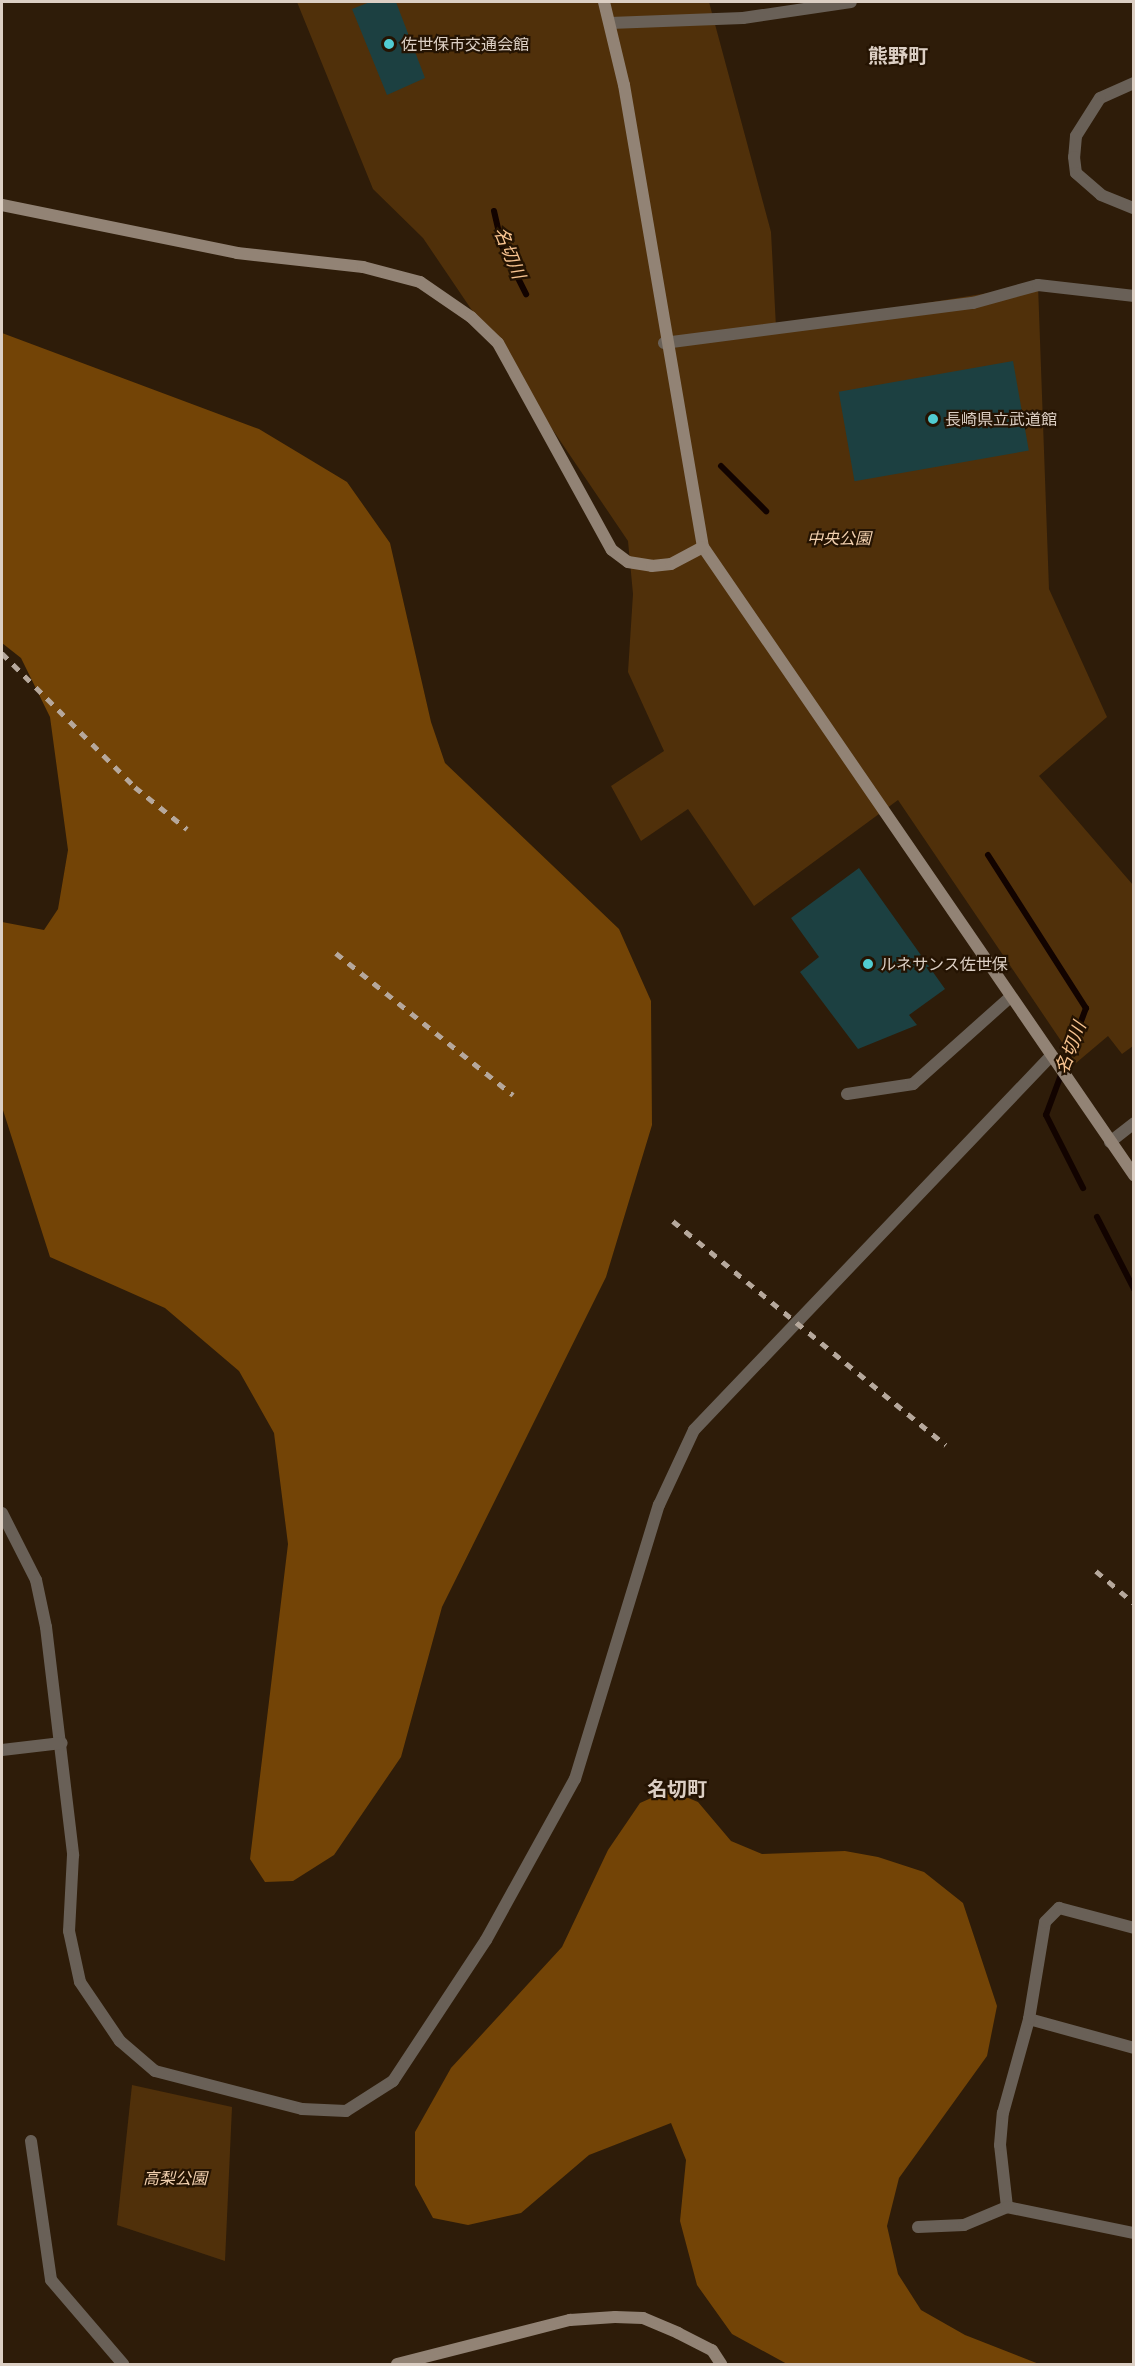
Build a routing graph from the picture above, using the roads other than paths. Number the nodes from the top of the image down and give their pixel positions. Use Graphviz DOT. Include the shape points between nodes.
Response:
graph roads {
  1 [pos="604,2"];
  2 [pos="851,2"];
  3 [pos="610,23"];
  4 [pos="1134,84"];
  5 [pos="2,205"];
  6 [pos="1134,208"];
  7 [pos="1134,296"];
  8 [pos="664,343"];
  9 [pos="703,547"];
  10 [pos="1008,999"];
  11 [pos="1051,1060"];
  12 [pos="847,1094"];
  13 [pos="1134,1123"];
  14 [pos="1110,1142"];
  15 [pos="1134,1175"];
  16 [pos="2,1513"];
  17 [pos="62,1743"];
  18 [pos="2,1750"];
  19 [pos="1134,1928"];
  20 [pos="1029,2019"];
  21 [pos="1134,2048"];
  22 [pos="31,2141"];
  23 [pos="1007,2207"];
  24 [pos="918,2227"];
  25 [pos="1134,2233"];
  26 [pos="123,2364"];
  27 [pos="397,2364"];
  28 [pos="721,2364"];
  1 -- 3 [label="street"];
  2 -- 3 [label="street" via="743,18"];
  3 -- 8 [label="street"];
  4 -- 6 [label="street" via="1100,98 1076,136 1074,157 1076,173 1101,195"];
  5 -- 9 [label="street" via="237,253 363,267 420,282 471,317 498,343 612,550 628,562 651,566 671,564"];
  7 -- 8 [label="street" via="1038,285 973,303"];
  8 -- 9 [label="street"];
  9 -- 10 [label="street"];
  10 -- 11 [label="street"];
  10 -- 12 [label="street" via="913,1084"];
  11 -- 14 [label="street"];
  11 -- 17 [label="street" via="694,1430 659,1505 575,1779 486,1940 393,2081 370,2099 346,2111 281,2104 155,2071 120,2041 80,1982 69,1931 73,1856"];
  13 -- 14 [label="street"];
  14 -- 15 [label="street"];
  16 -- 17 [label="street" via="36,1580"];
  17 -- 18 [label="street"];
  19 -- 20 [label="street" via="1059,1908 1045,1922"];
  20 -- 21 [label="street"];
  20 -- 23 [label="street" via="1003,2113 1000,2145"];
  22 -- 26 [label="street" via="51,2280"];
  23 -- 24 [label="street" via="964,2225"];
  23 -- 25 [label="street"];
  27 -- 28 [label="street" via="570,2320 615,2317 643,2318 678,2332 711,2350"];
}
